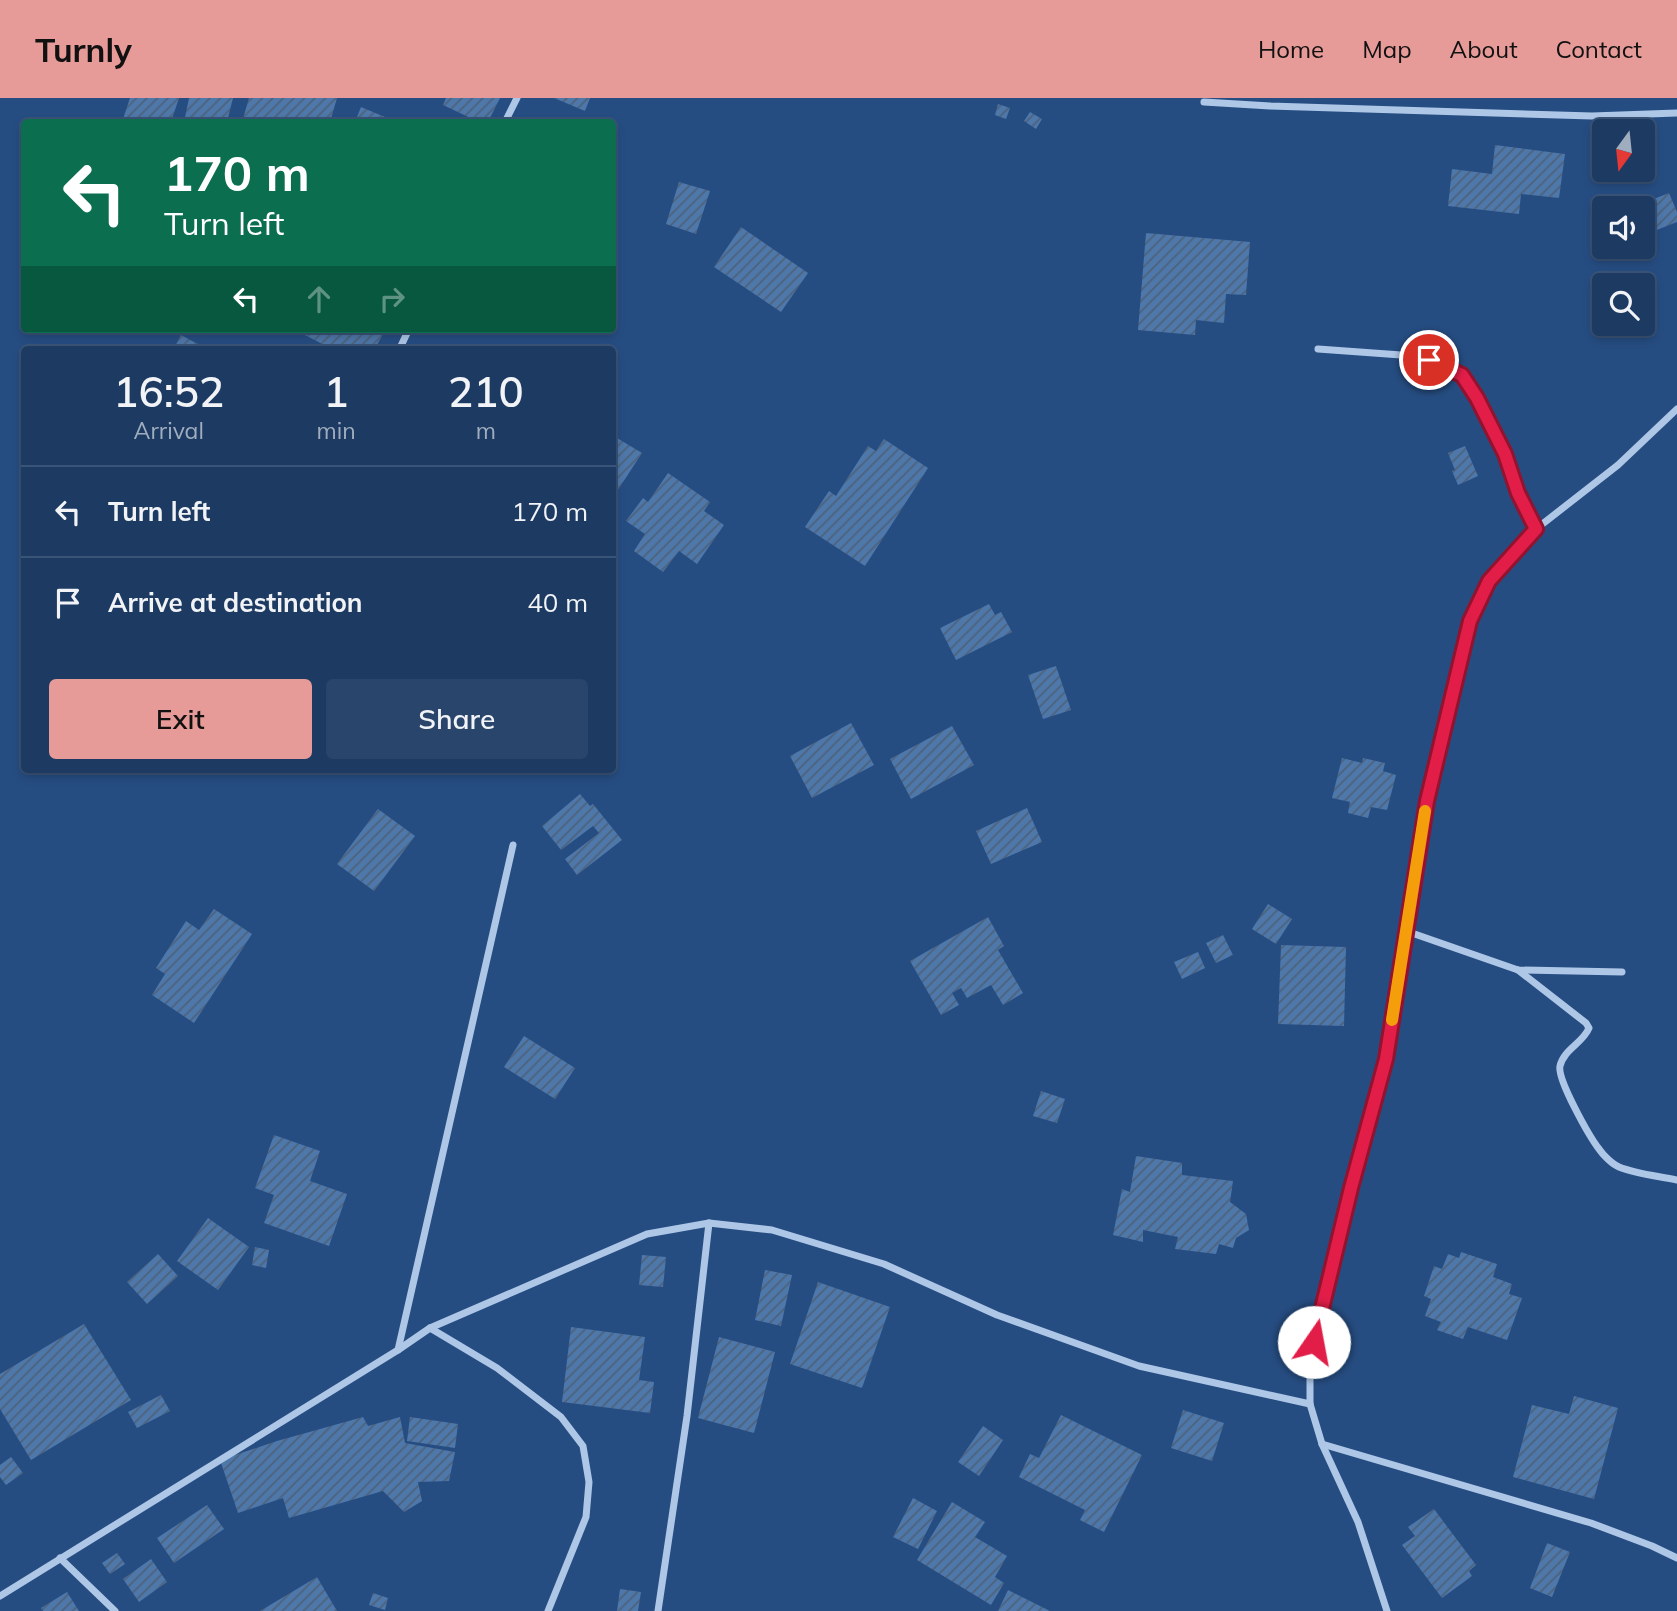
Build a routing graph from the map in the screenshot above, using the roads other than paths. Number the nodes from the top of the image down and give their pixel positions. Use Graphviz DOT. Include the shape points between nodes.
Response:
graph roads {
  1 [pos="517,98"];
  2 [pos="1204,102"];
  3 [pos="1677,113"];
  4 [pos="506,119"];
  5 [pos="1318,349"];
  6 [pos="1677,409"];
  7 [pos="1536,529"];
  8 [pos="513,845"];
  9 [pos="1406,931"];
  10 [pos="1518,970"];
  11 [pos="1622,972"];
  12 [pos="1677,1180"];
  13 [pos="709,1223"];
  14 [pos="430,1328"];
  15 [pos="398,1350"];
  16 [pos="1310,1404"];
  17 [pos="1322,1444"];
  18 [pos="60,1558"];
  19 [pos="1677,1559"];
  20 [pos="0,1596"];
  21 [pos="115,1611"];
  22 [pos="548,1611"];
  23 [pos="658,1611"];
  24 [pos="1387,1611"];
  1 -- 4 [label="street"];
  2 -- 3 [label="street" via="1592,116"];
  5 -- 7 [label="street" via="1415,356 1462,375 1505,454"];
  6 -- 7 [label="street" via="1619,465"];
  7 -- 9 [label="street" via="1489,581 1470,621 1427,801"];
  8 -- 15 [label="street"];
  9 -- 10 [label="street"];
  9 -- 16 [label="street" via="1386,1059 1317,1324 1310,1360"];
  10 -- 11 [label="street"];
  10 -- 12 [label="street" via="1589,1028 1565,1055 1559,1074 1599,1150 1616,1166"];
  13 -- 14 [label="street" via="647,1234"];
  13 -- 16 [label="street" via="772,1230 884,1264 997,1315 1139,1366"];
  13 -- 23 [label="street"];
  14 -- 15 [label="street"];
  14 -- 22 [label="street" via="497,1368 561,1417 583,1446 589,1482 586,1517"];
  15 -- 18 [label="street"];
  16 -- 17 [label="street"];
  17 -- 19 [label="street" via="1591,1523"];
  17 -- 24 [label="street" via="1358,1522"];
  18 -- 20 [label="street"];
  18 -- 21 [label="street"];
}
